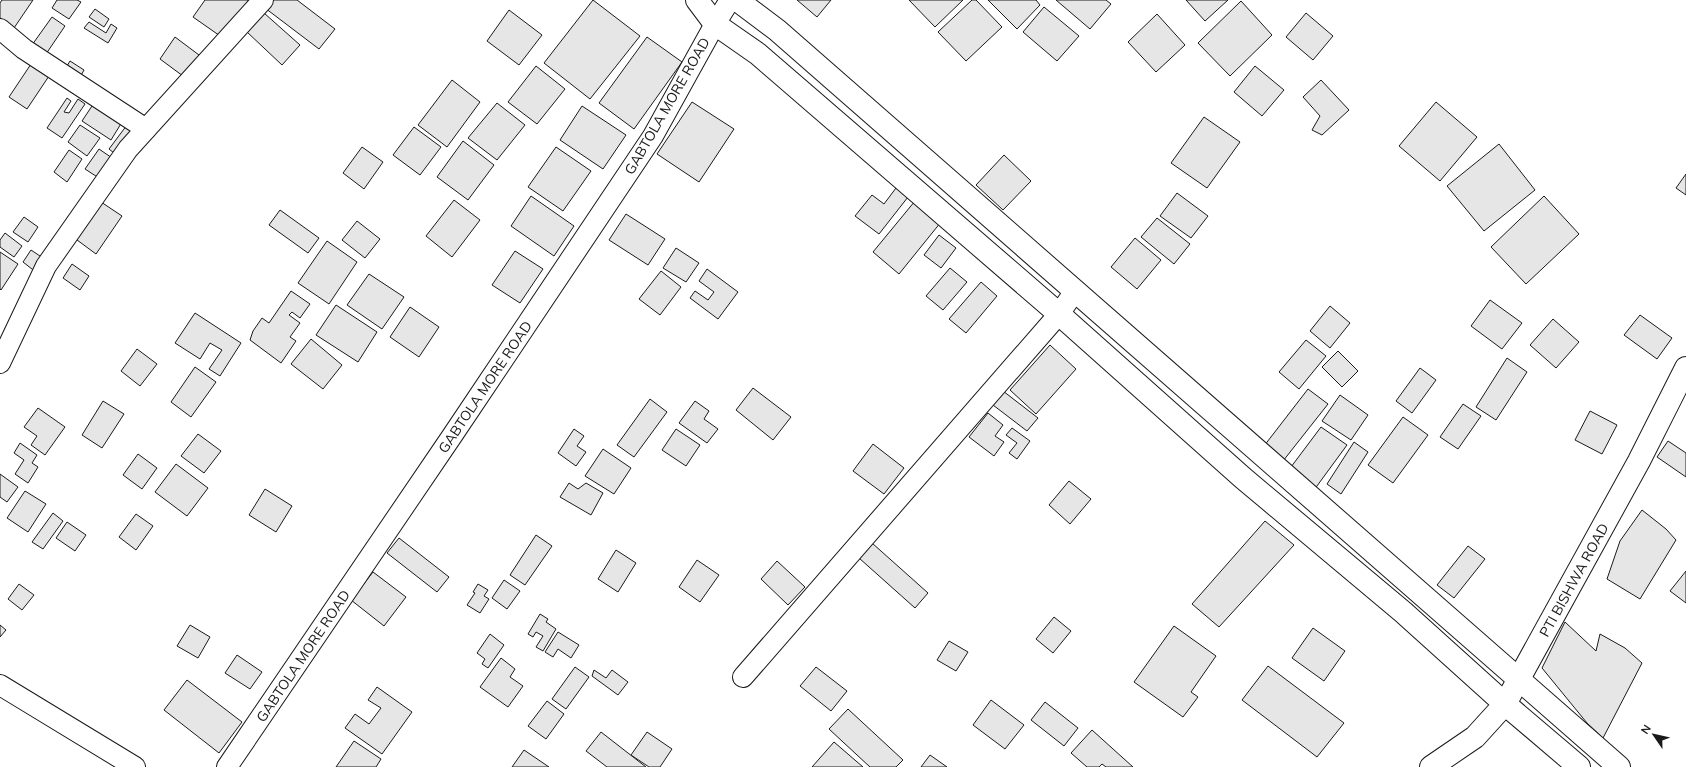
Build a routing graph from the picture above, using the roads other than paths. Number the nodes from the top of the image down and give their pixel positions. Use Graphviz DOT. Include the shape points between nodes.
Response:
graph roads {
  1 [pos="263,0"];
  2 [pos="697,0"];
  3 [pos="730,0"];
  4 [pos="737,0"];
  5 [pos="715,24"];
  6 [pos="0,29"];
  7 [pos="146,128"];
  8 [pos="1075,291"];
  9 [pos="1059,314"];
  10 [pos="0,363"];
  11 [pos="1686,368"];
  12 [pos="1226,424"];
  13 [pos="1208,447"];
  14 [pos="743,677"];
  15 [pos="1519,679"];
  16 [pos="0,685"];
  17 [pos="1505,704"];
  18 [pos="135,767"];
  19 [pos="227,767"];
  20 [pos="1431,767"];
  21 [pos="1579,767"];
  22 [pos="1619,767"];
  1 -- 7 [label="street"];
  2 -- 5 [label="main road"];
  3 -- 5 [label="street, GABTOLA MORE ROAD"];
  4 -- 8 [label="main road" via="777,30"];
  5 -- 9 [label="main road" via="758,54"];
  5 -- 19 [label="street, GABTOLA MORE ROAD" via="653,136"];
  6 -- 7 [label="street" via="24,49"];
  7 -- 10 [label="street" via="128,149 46,266"];
  8 -- 9 [label="street"];
  8 -- 12 [label="main road"];
  9 -- 13 [label="main road"];
  9 -- 14 [label="street"];
  11 -- 15 [label="main road, PTI BISHWA ROAD" via="1639,461"];
  12 -- 13 [label="main road"];
  12 -- 15 [label="main road"];
  13 -- 17 [label="main road" via="1403,612"];
  15 -- 17 [label="main road, PTI BISHWA ROAD"];
  15 -- 22 [label="main road"];
  16 -- 18 [label="street"];
  17 -- 20 [label="main road, PTI BISHWA ROAD" via="1475,737"];
  17 -- 21 [label="main road"];
}
